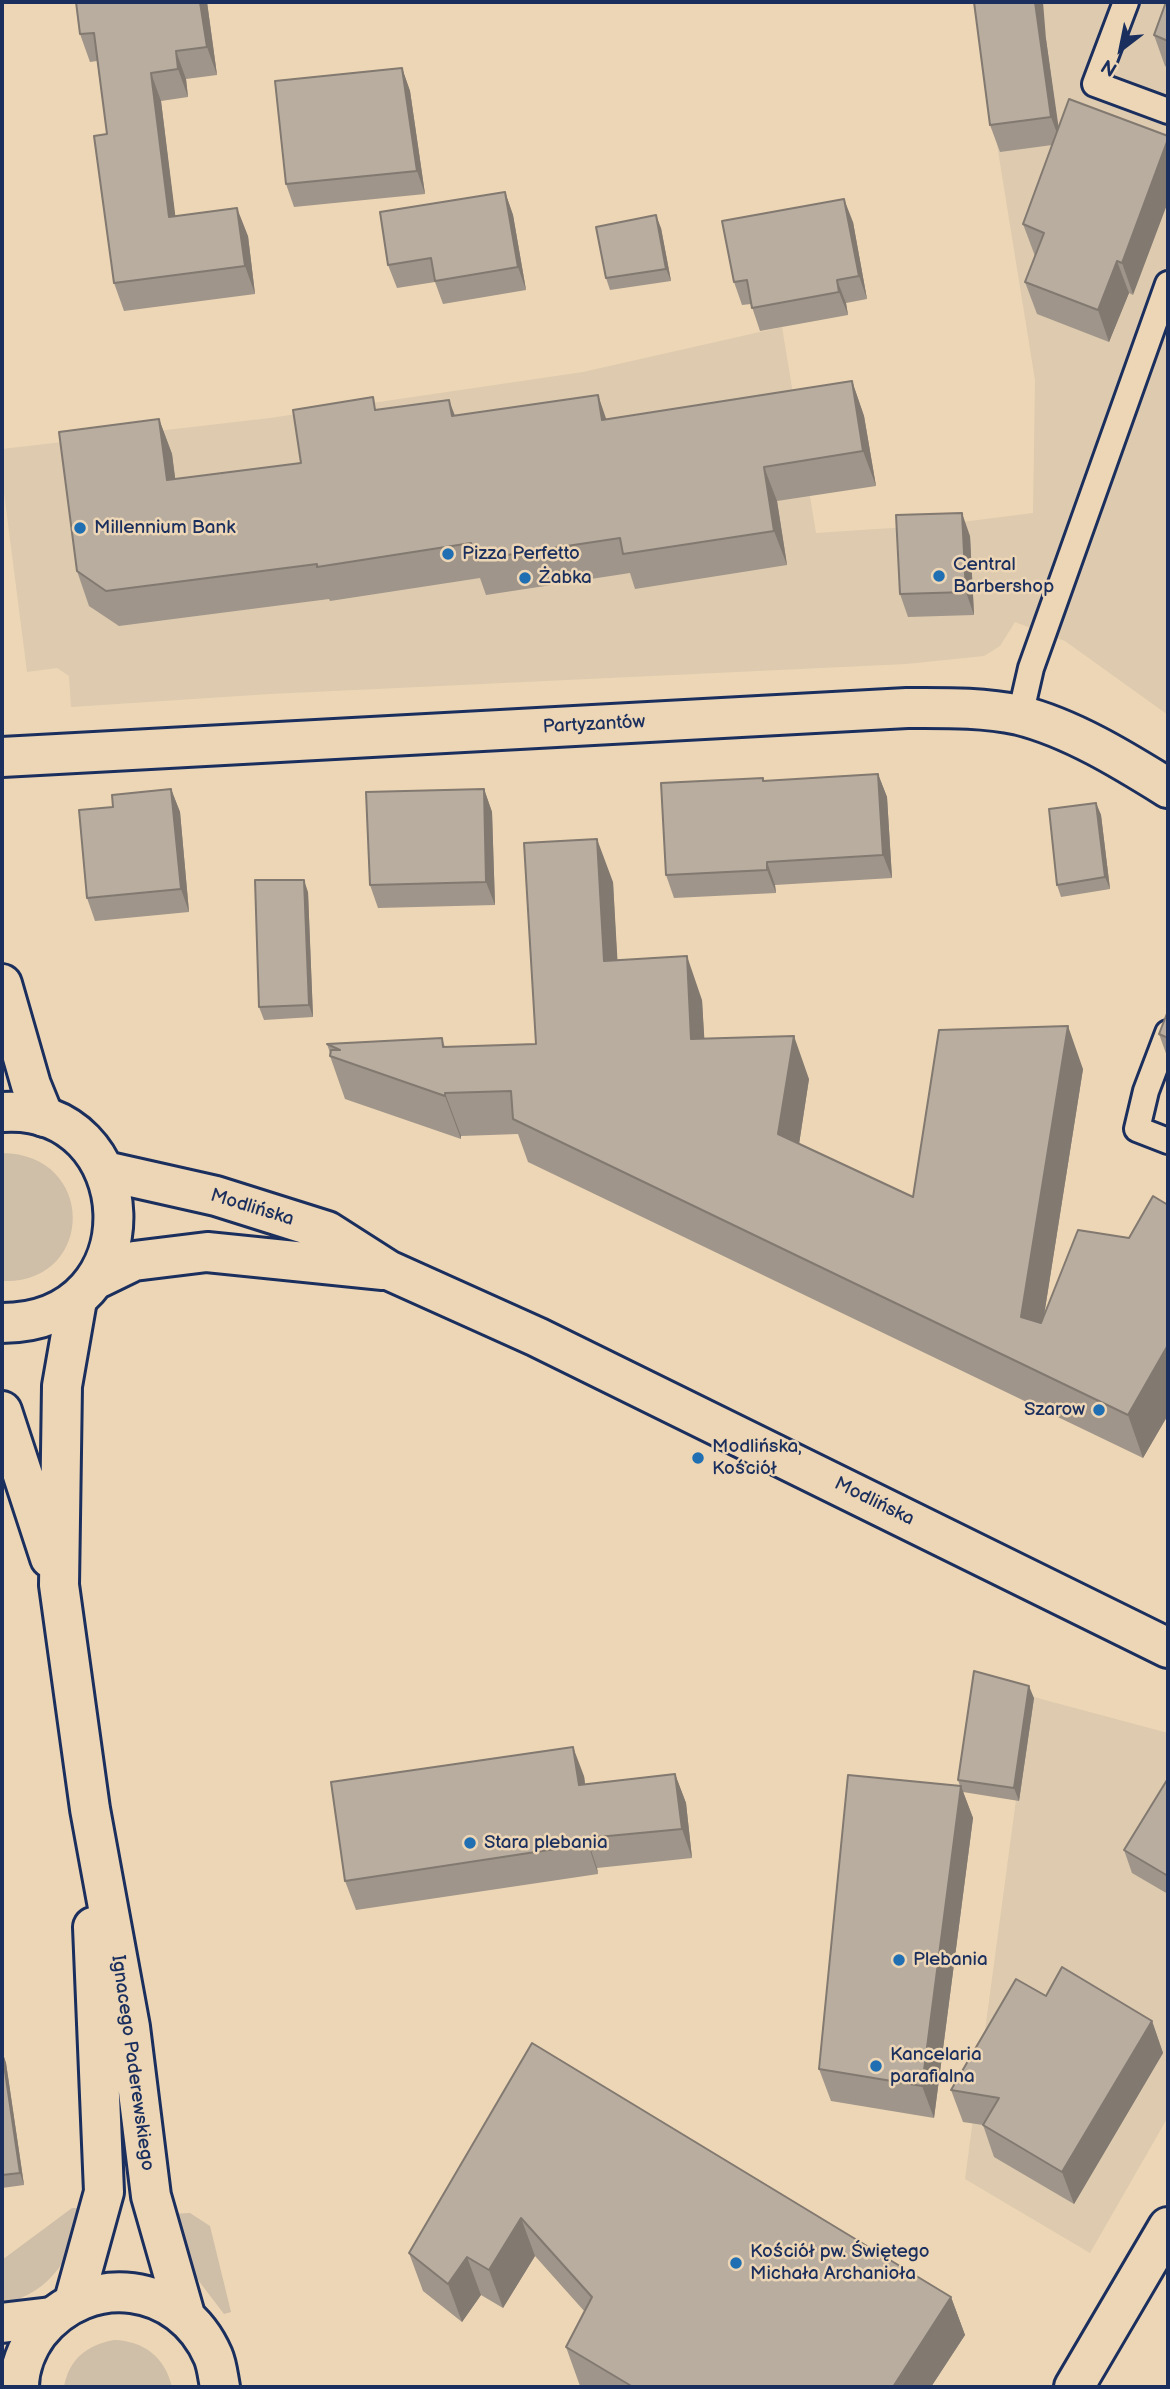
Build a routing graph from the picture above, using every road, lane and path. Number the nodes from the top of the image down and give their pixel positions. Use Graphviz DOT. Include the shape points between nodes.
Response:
graph roads {
  1 [pos="1126,2"];
  2 [pos="1168,111"];
  3 [pos="1168,284"];
  4 [pos="1020,716"];
  5 [pos="2,757"];
  6 [pos="1168,788"];
  7 [pos="2,984"];
  8 [pos="1168,1033"];
  9 [pos="2,1112"];
  10 [pos="44,1117"];
  11 [pos="1168,1142"];
  12 [pos="105,1171"];
  13 [pos="388,1270"];
  14 [pos="87,1289"];
  15 [pos="2,1323"];
  16 [pos="2,1411"];
  17 [pos="60,1585"];
  18 [pos="1168,1648"];
  19 [pos="90,1809"];
  20 [pos="1168,2227"];
  21 [pos="62,2309"];
  22 [pos="185,2315"];
  23 [pos="2,2323"];
  24 [pos="19,2387"];
  25 [pos="219,2387"];
  26 [pos="1074,2387"];
  1 -- 2 [label="lane" via="1095,84"];
  3 -- 4 [label="lane" via="1031,668"];
  4 -- 5 [label="street, Partyzantów" via="965,708 907,708"];
  4 -- 6 [label="street, Partyzantów" via="1079,738"];
  7 -- 10 [label="street"];
  8 -- 11 [label="lane" via="1137,1129"];
  9 -- 10 [label="street"];
  10 -- 12 [label="street" via="69,1129 90,1148"];
  12 -- 13 [label="street, Modlińska" via="216,1196 327,1231"];
  12 -- 14 [label="street, Ignacego Paderewskiego" via="115,1226 110,1253"];
  13 -- 14 [label="street, Modlińska" via="207,1252 134,1261"];
  13 -- 18 [label="street, Modlińska" via="537,1337"];
  14 -- 15 [label="street, Modlińska" via="52,1315 25,1323"];
  14 -- 17 [label="street, Ignacego Paderewskiego" via="62,1386"];
  16 -- 17 [label="street, Ignacego Paderewskiego"];
  17 -- 19 [label="street, Ignacego Paderewskiego"];
  19 -- 21 [label="street, Ignacego Paderewskiego" via="104,2192"];
  19 -- 22 [label="street, Ignacego Paderewskiego" via="126,1999 151,2196"];
  20 -- 26 [label="street"];
  21 -- 22 [label="street" via="110,2291 150,2295"];
  21 -- 23 [label="street"];
  21 -- 24 [label="street" via="30,2344"];
  22 -- 25 [label="street" via="214,2356"];
}
